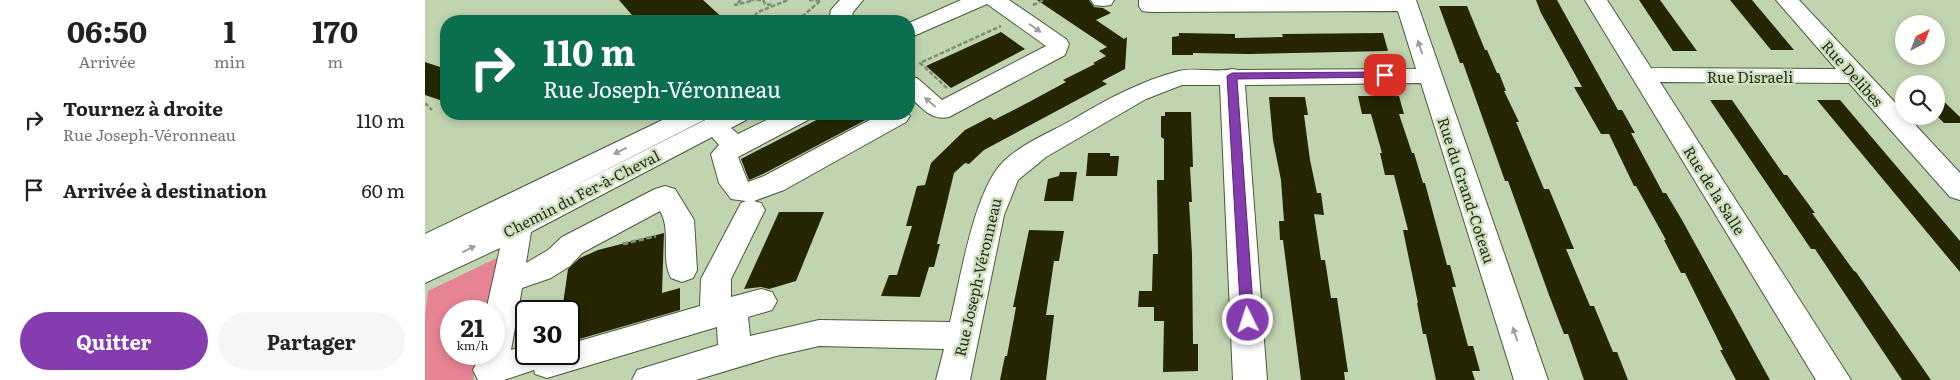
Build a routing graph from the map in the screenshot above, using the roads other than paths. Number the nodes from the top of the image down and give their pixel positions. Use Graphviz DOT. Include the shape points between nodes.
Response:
graph roads {
  1 [pos="853,0"];
  2 [pos="979,0"];
  3 [pos="995,0"];
  4 [pos="1150,0"];
  5 [pos="1596,0"];
  6 [pos="1787,0"];
  7 [pos="1377,2"];
  8 [pos="1405,2"];
  9 [pos="941,3"];
  10 [pos="841,15"];
  11 [pos="908,15"];
  12 [pos="915,26"];
  13 [pos="1644,75"];
  14 [pos="1232,76"];
  15 [pos="1430,76"];
  16 [pos="1856,76"];
  17 [pos="915,88"];
  18 [pos="706,120"];
  19 [pos="714,120"];
  20 [pos="787,120"];
  21 [pos="890,120"];
  22 [pos="659,142"];
  23 [pos="735,146"];
  24 [pos="1960,190"];
  25 [pos="665,196"];
  26 [pos="751,210"];
  27 [pos="519,213"];
  28 [pos="426,255"];
  29 [pos="682,270"];
  30 [pos="509,280"];
  31 [pos="505,300"];
  32 [pos="737,308"];
  33 [pos="963,336"];
  34 [pos="580,354"];
  35 [pos="735,354"];
  36 [pos="649,380"];
  37 [pos="953,380"];
  38 [pos="1250,380"];
  39 [pos="1531,380"];
  40 [pos="1834,380"];
  1 -- 10 [label="street"];
  2 -- 9 [label="street"];
  3 -- 17 [label="street, one-way" via="1058,44 1057,50 940,111"];
  4 -- 7 [label="street" via="1150,6"];
  5 -- 13 [label="street, Rue de la Salle"];
  6 -- 16 [label="street, Rue Delibes"];
  7 -- 8 [label="street"];
  15 -- 8 [label="street, Rue du Grand-Coteau, one-way"];
  9 -- 11 [label="street"];
  9 -- 12 [label="street"];
  13 -- 16 [label="street, Rue Disraeli"];
  13 -- 40 [label="street, Rue de la Salle"];
  14 -- 15 [label="street, Rue Joseph-Véronneau"];
  14 -- 33 [label="street, Rue Joseph-Véronneau" via="1182,78 1153,86 1038,150 1012,169 998,190 990,215"];
  14 -- 38 [label="street"];
  39 -- 15 [label="street, Rue du Grand-Coteau, one-way"];
  16 -- 24 [label="street, Rue Delibes"];
  18 -- 22 [label="street, Chemin du Fer-à-Cheval"];
  19 -- 23 [label="street"];
  20 -- 23 [label="street"];
  21 -- 23 [label="street" via="756,191 741,192 733,183 724,154"];
  22 -- 25 [label="street" via="660,184"];
  22 -- 27 [label="street, Chemin du Fer-à-Cheval"];
  25 -- 29 [label="street" via="680,220"];
  25 -- 30 [label="street" via="573,245 540,270"];
  26 -- 32 [label="street" via="716,279"];
  27 -- 28 [label="street, Chemin du Fer-à-Cheval"];
  27 -- 30 [label="street"];
  30 -- 31 [label="street"];
  32 -- 34 [label="street"];
  32 -- 35 [label="street"];
  33 -- 35 [label="street" via="819,333"];
  33 -- 37 [label="street, Rue Joseph-Véronneau"];
  35 -- 36 [label="street"];
}
